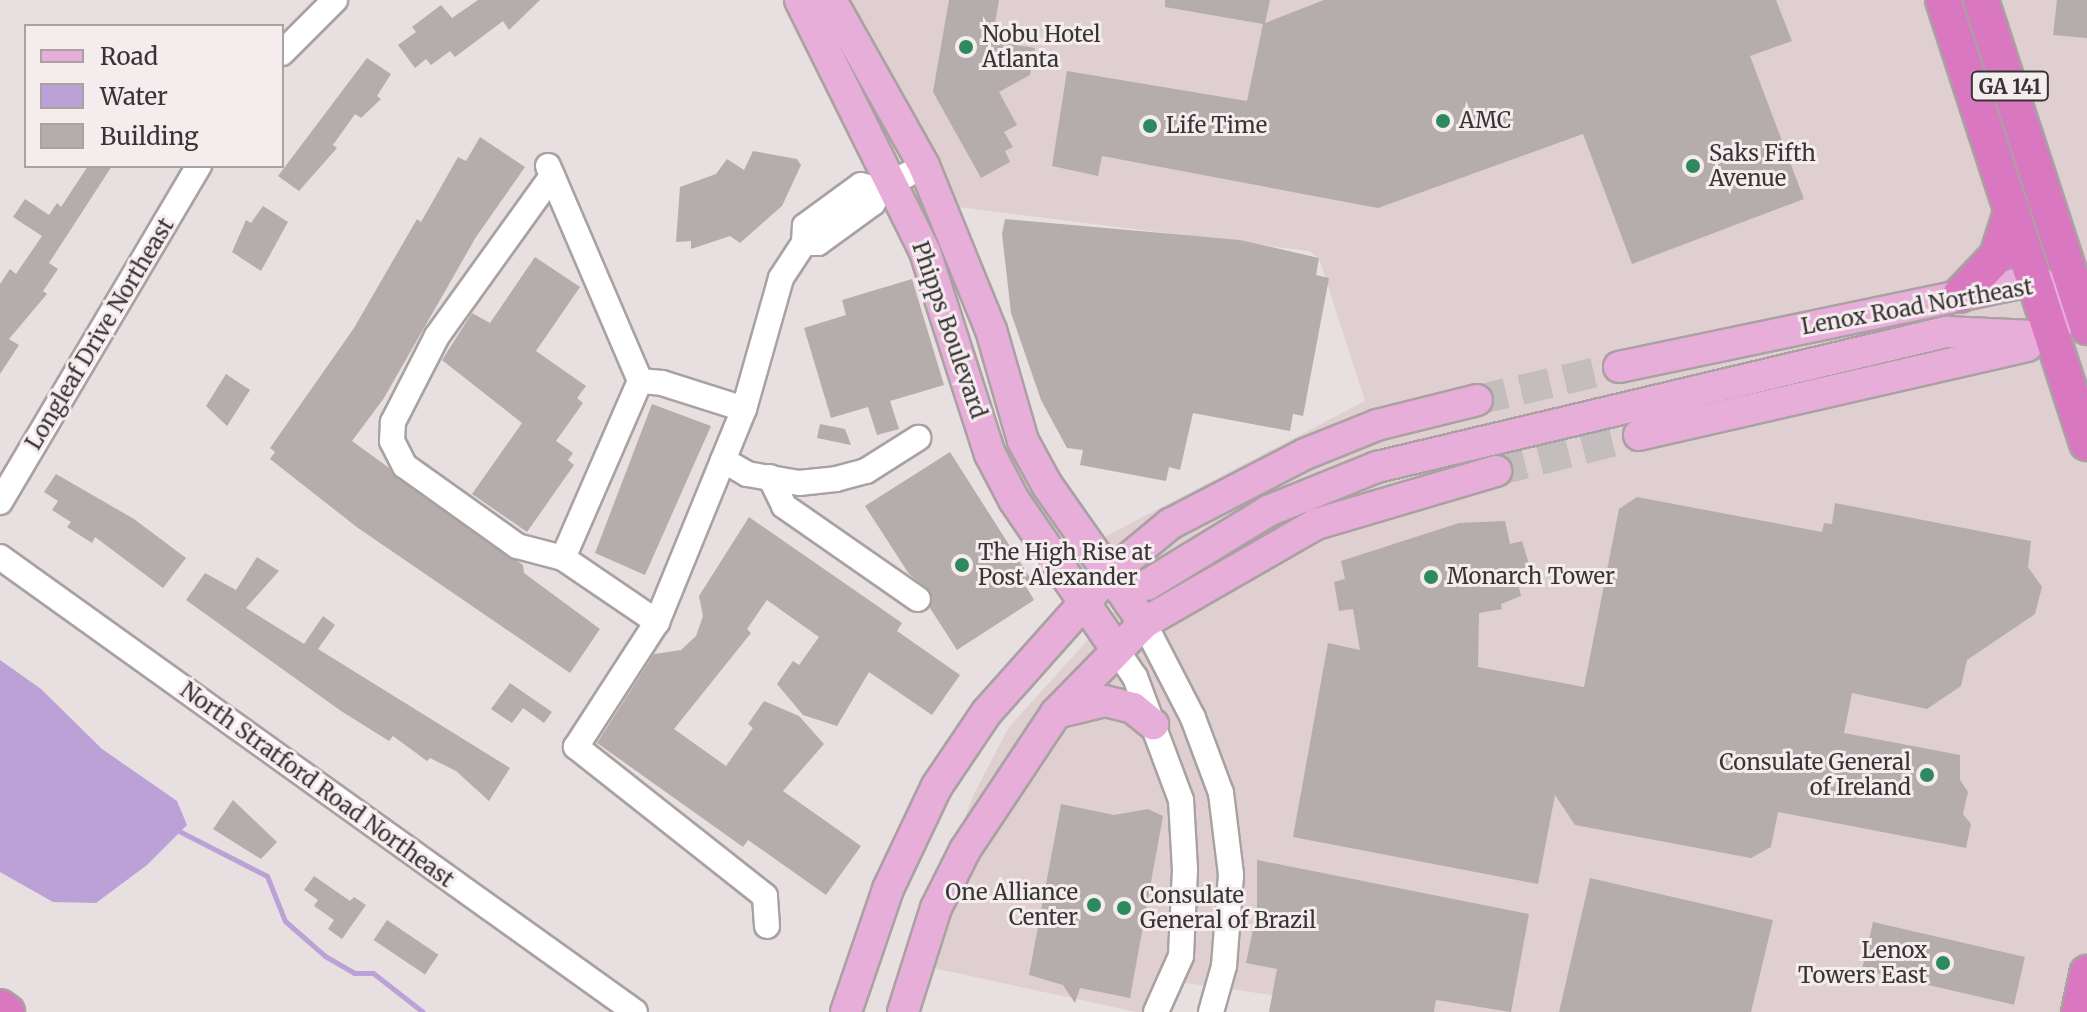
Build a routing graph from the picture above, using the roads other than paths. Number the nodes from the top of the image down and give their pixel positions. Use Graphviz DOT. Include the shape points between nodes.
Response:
graph roads {
  1 [pos="335,0"];
  2 [pos="800,0"];
  3 [pos="831,0"];
  4 [pos="1943,0"];
  5 [pos="1981,0"];
  6 [pos="284,51"];
  7 [pos="924,166"];
  8 [pos="198,168"];
  9 [pos="884,187"];
  10 [pos="2012,209"];
  11 [pos="2037,280"];
  12 [pos="1960,295"];
  13 [pos="2078,322"];
  14 [pos="1946,332"];
  15 [pos="1619,367"];
  16 [pos="640,381"];
  17 [pos="1477,400"];
  18 [pos="744,409"];
  19 [pos="1639,435"];
  20 [pos="918,438"];
  21 [pos="2087,443"];
  22 [pos="723,460"];
  23 [pos="1496,471"];
  24 [pos="770,477"];
  25 [pos="0,502"];
  26 [pos="0,557"];
  27 [pos="563,558"];
  28 [pos="1111,573"];
  29 [pos="1147,585"];
  30 [pos="918,599"];
  31 [pos="1083,600"];
  32 [pos="657,622"];
  33 [pos="1144,623"];
  34 [pos="1116,649"];
  35 [pos="1056,713"];
  36 [pos="1153,724"];
  37 [pos="767,926"];
  38 [pos="2087,973"];
  39 [pos="0,1007"];
  40 [pos="7,1012"];
  41 [pos="635,1012"];
  42 [pos="846,1012"];
  43 [pos="903,1012"];
  44 [pos="1156,1012"];
  45 [pos="1211,1012"];
  46 [pos="2079,1012"];
  1 -- 6 [label="street"];
  2 -- 9 [label="main road, Phipps Boulevard"];
  3 -- 7 [label="main road, Phipps Boulevard"];
  4 -- 10 [label="highway, GA 141"];
  5 -- 13 [label="highway, GA 141"];
  7 -- 9 [label="street"];
  7 -- 28 [label="main road, Phipps Boulevard" via="991,330 1023,441 1047,485"];
  8 -- 25 [label="street, Longleaf Drive Northeast"];
  9 -- 18 [label="street" via="861,185 805,226 804,243 781,278"];
  9 -- 31 [label="main road, Phipps Boulevard" via="925,252 990,454"];
  10 -- 11 [label="highway, GA 141"];
  10 -- 12 [label="highway" via="1997,256"];
  11 -- 12 [label="main road, Lenox Road Northeast"];
  11 -- 13 [label="highway, GA 141"];
  11 -- 14 [label="main road"];
  12 -- 15 [label="main road, Lenox Road Northeast"];
  13 -- 14 [label="main road"];
  13 -- 19 [label="main road"];
  13 -- 21 [label="highway, GA 141"];
  14 -- 29 [label="main road" via="1377,467 1268,511"];
  16 -- 18 [label="street"];
  16 -- 27 [label="street"];
  16 -- 27 [label="street" via="548,168 437,336 393,422 392,441 405,466 517,546"];
  17 -- 28 [label="main road" via="1377,425 1292,460 1170,524"];
  18 -- 22 [label="street"];
  20 -- 24 [label="street" via="866,471 836,479 799,483"];
  22 -- 24 [label="street" via="747,474"];
  22 -- 32 [label="street"];
  23 -- 33 [label="main road" via="1316,524"];
  24 -- 30 [label="street" via="784,506"];
  26 -- 41 [label="street, North Stratford Road Northeast"];
  27 -- 32 [label="street"];
  28 -- 29 [label="main road"];
  28 -- 31 [label="main road"];
  28 -- 33 [label="main road, Phipps Boulevard"];
  29 -- 33 [label="main road"];
  31 -- 34 [label="main road, Phipps Boulevard"];
  31 -- 42 [label="main road" via="987,712 937,786 888,889"];
  32 -- 37 [label="street" via="576,747 765,896"];
  33 -- 34 [label="main road"];
  33 -- 45 [label="street" via="1193,718 1221,793 1231,875 1224,966"];
  34 -- 35 [label="main road"];
  34 -- 36 [label="street" via="1135,677"];
  35 -- 36 [label="main road" via="1105,701 1133,708"];
  35 -- 43 [label="main road" via="965,850 936,908"];
  36 -- 44 [label="street" via="1181,800 1185,870 1181,956"];
  38 -- 46 [label="highway"];
  39 -- 40 [label="highway"];
}
